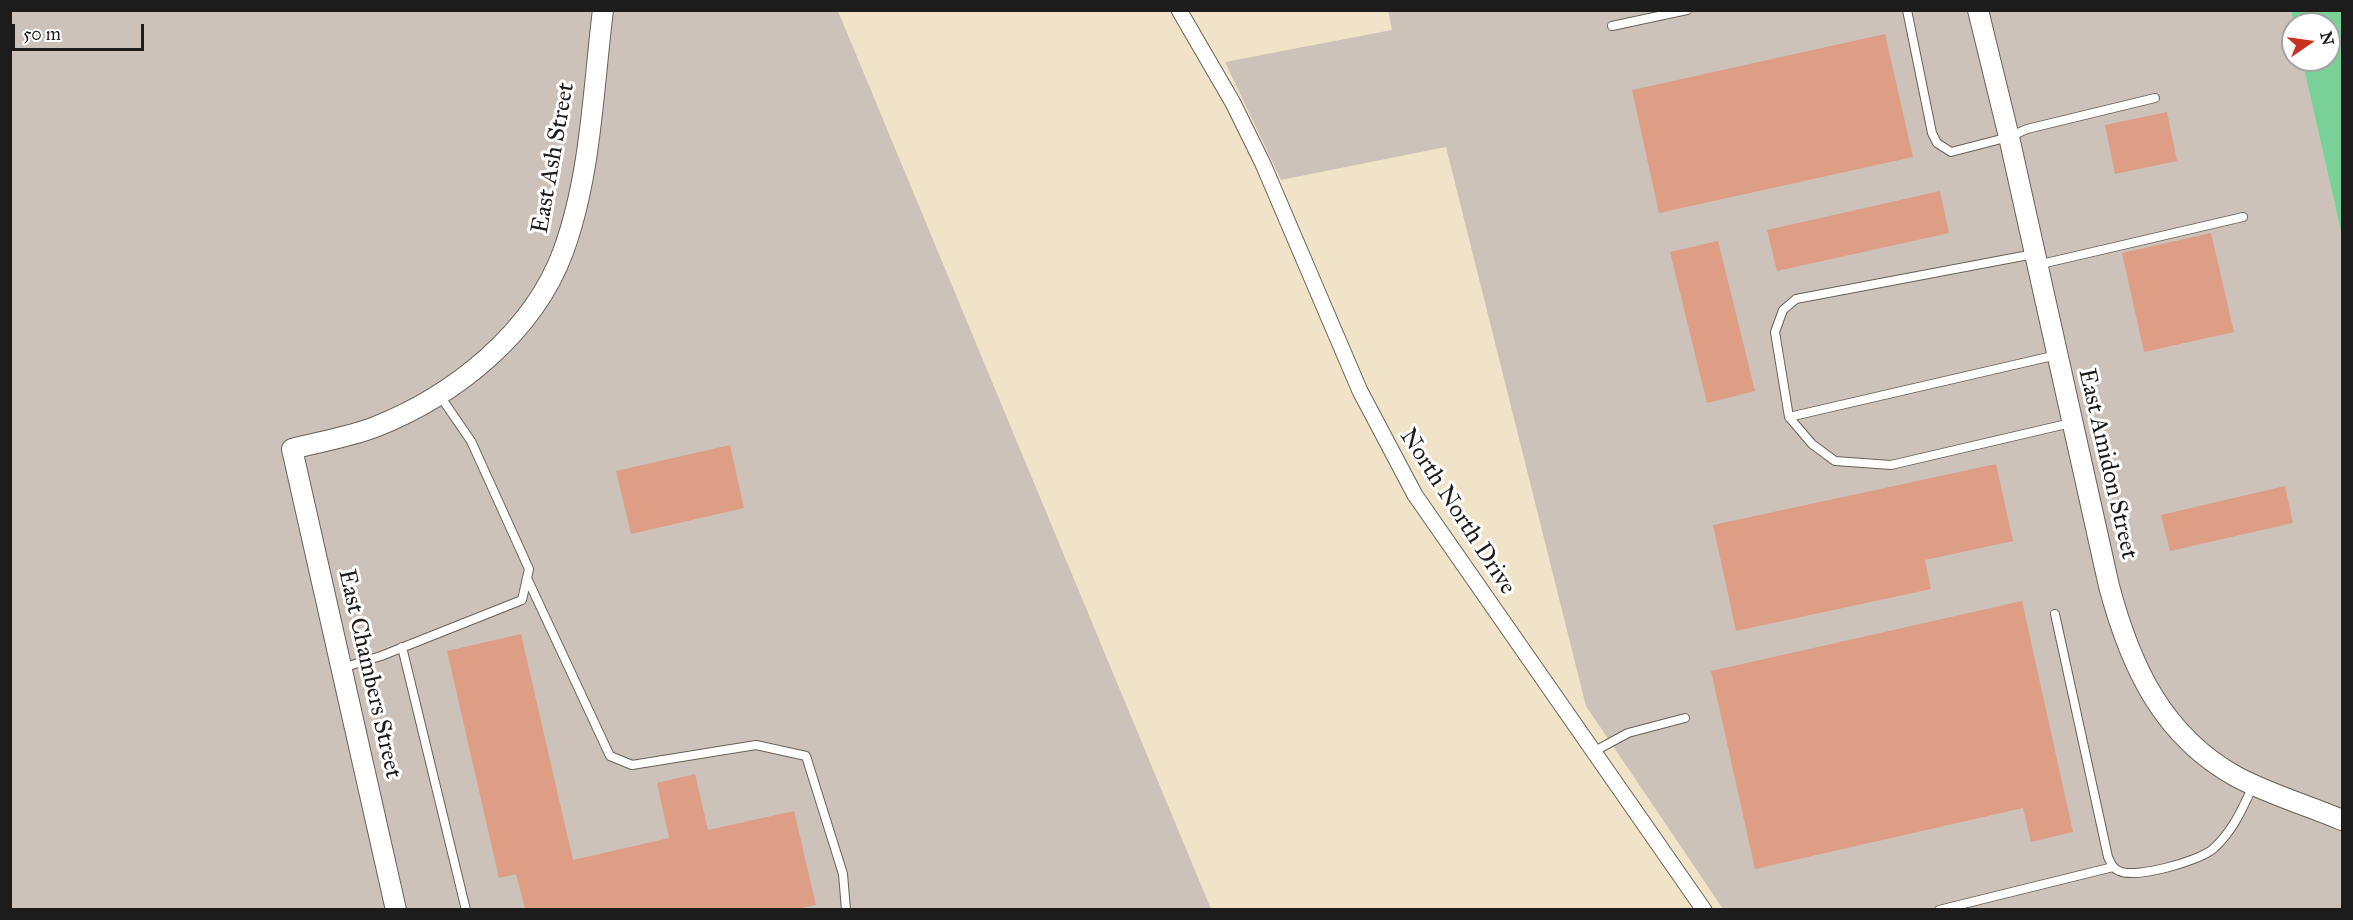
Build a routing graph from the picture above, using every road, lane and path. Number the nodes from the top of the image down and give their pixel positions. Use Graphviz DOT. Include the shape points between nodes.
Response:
graph roads {
  1 [pos="603,10"];
  2 [pos="1179,10"];
  3 [pos="1687,10"];
  4 [pos="1907,10"];
  5 [pos="1978,10"];
  6 [pos="1612,26"];
  7 [pos="2155,98"];
  8 [pos="2009,137"];
  9 [pos="2243,216"];
  10 [pos="2035,260"];
  11 [pos="2056,355"];
  12 [pos="439,395"];
  13 [pos="1790,417"];
  14 [pos="2072,423"];
  15 [pos="292,449"];
  16 [pos="527,578"];
  17 [pos="2055,614"];
  18 [pos="402,648"];
  19 [pos="341,668"];
  20 [pos="1685,718"];
  21 [pos="1593,752"];
  22 [pos="2253,785"];
  23 [pos="2343,820"];
  24 [pos="2113,867"];
  25 [pos="396,909"];
  26 [pos="465,909"];
  27 [pos="846,909"];
  28 [pos="1704,909"];
  29 [pos="1939,909"];
  1 -- 12 [label="street, East Ash Street" via="586,154 563,252 549,284 527,315 481,363"];
  2 -- 21 [label="street, North North Drive" via="1233,103 1390,454 1474,583"];
  3 -- 6 [label="lane"];
  4 -- 8 [label="lane" via="1937,143 1951,152"];
  5 -- 8 [label="street, East Amidon Street"];
  7 -- 8 [label="lane" via="2027,129"];
  8 -- 10 [label="street, East Amidon Street"];
  9 -- 10 [label="lane"];
  10 -- 11 [label="street, East Amidon Street"];
  10 -- 13 [label="lane" via="1796,299 1783,310 1775,333"];
  11 -- 13 [label="lane"];
  11 -- 14 [label="street, East Amidon Street"];
  12 -- 15 [label="street, East Ash Street" via="372,428"];
  12 -- 16 [label="lane" via="471,441 530,569"];
  13 -- 14 [label="lane" via="1812,444 1835,461 1891,465"];
  14 -- 22 [label="street, East Amidon Street" via="2109,586 2140,678 2179,732 2214,761"];
  15 -- 19 [label="street, East Chambers Street"];
  16 -- 18 [label="lane" via="522,600"];
  16 -- 27 [label="lane" via="610,756 632,765 756,746 806,756 843,874"];
  17 -- 24 [label="lane"];
  18 -- 19 [label="lane"];
  18 -- 26 [label="lane"];
  19 -- 25 [label="street, East Chambers Street"];
  20 -- 21 [label="lane" via="1636,730"];
  21 -- 28 [label="street, North North Drive"];
  22 -- 23 [label="street, East Amidon Street"];
  22 -- 24 [label="lane" via="2240,816 2225,837 2197,860 2133,873"];
  24 -- 29 [label="lane"];
}
